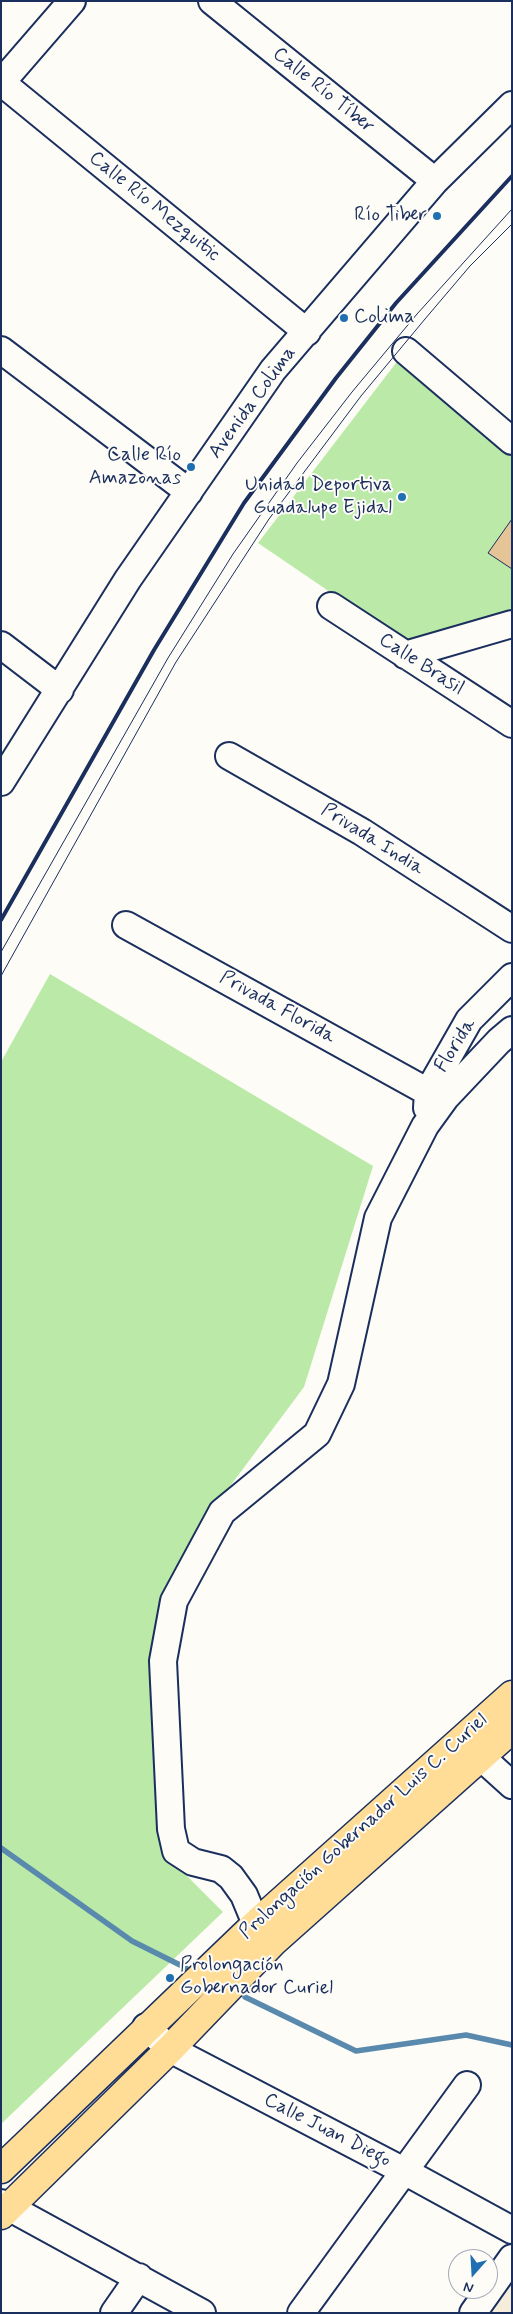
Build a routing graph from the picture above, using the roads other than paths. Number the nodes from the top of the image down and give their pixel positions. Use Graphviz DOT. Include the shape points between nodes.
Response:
graph roads {
  1 [pos="72,1"];
  2 [pos="212,1"];
  3 [pos="1,83"];
  4 [pos="512,105"];
  5 [pos="435,181"];
  6 [pos="307,332"];
  7 [pos="1,350"];
  8 [pos="406,351"];
  9 [pos="512,441"];
  10 [pos="189,492"];
  11 [pos="331,606"];
  12 [pos="512,624"];
  13 [pos="1,645"];
  14 [pos="405,655"];
  15 [pos="60,690"];
  16 [pos="512,724"];
  17 [pos="229,756"];
  18 [pos="1,782"];
  19 [pos="126,925"];
  20 [pos="512,929"];
  21 [pos="512,977"];
  22 [pos="512,1030"];
  23 [pos="428,1092"];
  24 [pos="425,1126"];
  25 [pos="512,1695"];
  26 [pos="512,1730"];
  27 [pos="481,1757"];
  28 [pos="512,1785"];
  29 [pos="265,1933"];
  30 [pos="146,2028"];
  31 [pos="170,2049"];
  32 [pos="468,2085"];
  33 [pos="1,2168"];
  34 [pos="404,2171"];
  35 [pos="4,2208"];
  36 [pos="512,2230"];
  37 [pos="512,2258"];
  38 [pos="139,2277"];
  39 [pos="114,2313"];
  40 [pos="202,2313"];
  41 [pos="301,2313"];
  42 [pos="473,2313"];
  1 -- 3 [label="street"];
  2 -- 5 [label="street, Calle Río Tíber"];
  3 -- 6 [label="street, Calle Río Mezquitic"];
  4 -- 5 [label="street, Avenida Colima"];
  5 -- 6 [label="street, Avenida Colima"];
  6 -- 10 [label="street, Avenida Colima" via="273,370"];
  7 -- 10 [label="street"];
  8 -- 9 [label="street"];
  10 -- 15 [label="street, Avenida Colima" via="128,578"];
  11 -- 14 [label="street, Calle Brasil"];
  12 -- 14 [label="street"];
  13 -- 15 [label="street"];
  14 -- 16 [label="street, Calle Brasil"];
  15 -- 18 [label="street, Avenida Colima"];
  17 -- 20 [label="street, Privada India" via="362,832"];
  19 -- 23 [label="street, Privada Florida"];
  21 -- 23 [label="street, Florida" via="469,1020"];
  22 -- 24 [label="street" via="446,1097"];
  23 -- 24 [label="street, Florida"];
  24 -- 29 [label="street" via="378,1218 341,1384 317,1434 222,1512 174,1601 163,1661 171,1829 176,1851 193,1862 221,1869 231,1877"];
  25 -- 29 [label="main road, Prolongación Gobernador Luis C. Curiel"];
  26 -- 27 [label="main road, Prolongación Gobernador Luis C. Curiel"];
  27 -- 28 [label="street"];
  27 -- 29 [label="main road, Prolongación Gobernador Luis C. Curiel"];
  29 -- 30 [label="main road, Prolongación Gobernador Luis C. Curiel"];
  29 -- 31 [label="main road, Prolongación Gobernador Luis C. Curiel"];
  30 -- 31 [label="street, Calle Juan Diego"];
  30 -- 33 [label="main road, Prolongación Gobernador Luis C. Curiel"];
  31 -- 34 [label="street, Calle Juan Diego"];
  31 -- 35 [label="main road, Prolongación Gobernador Luis C. Curiel"];
  32 -- 34 [label="street"];
  34 -- 36 [label="street, Calle Juan Diego"];
  34 -- 41 [label="street"];
  35 -- 38 [label="street"];
  37 -- 42 [label="street"];
  38 -- 39 [label="street"];
  38 -- 40 [label="street"];
}
